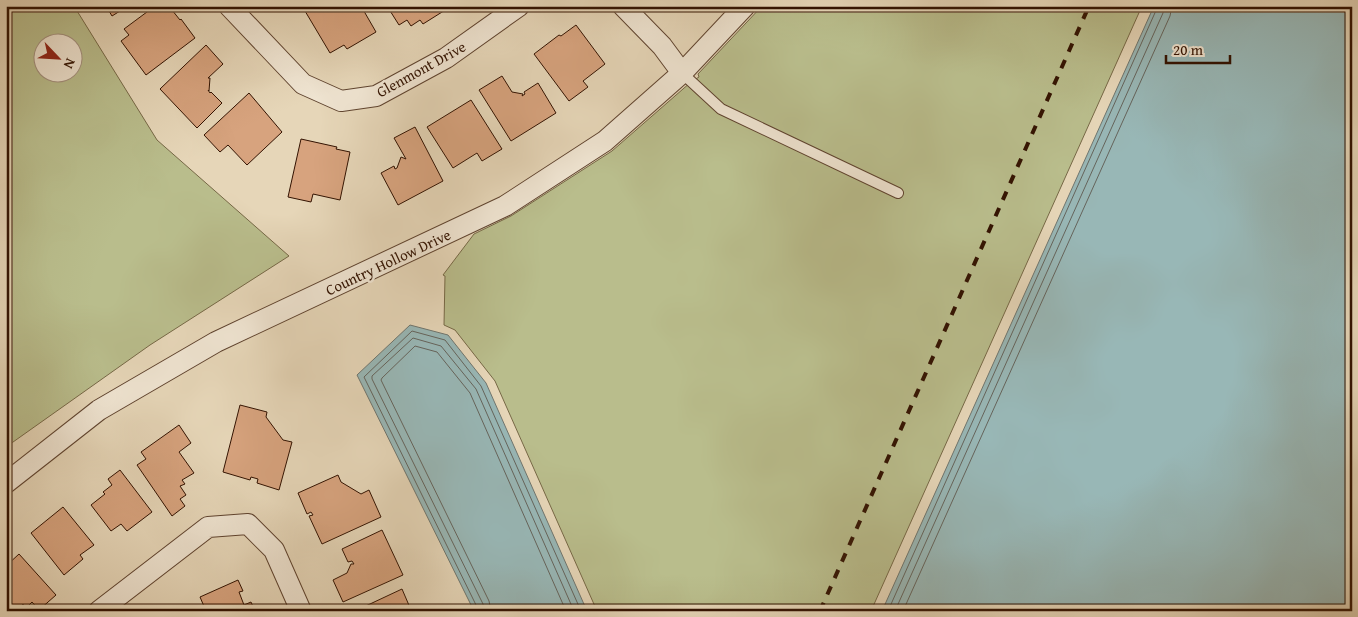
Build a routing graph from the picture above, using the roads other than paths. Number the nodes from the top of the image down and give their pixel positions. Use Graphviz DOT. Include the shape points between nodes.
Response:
graph roads {
  1 [pos="230,6"];
  2 [pos="519,6"];
  3 [pos="623,6"];
  4 [pos="745,6"];
  5 [pos="682,73"];
  6 [pos="898,193"];
  7 [pos="6,483"];
  8 [pos="99,611"];
  9 [pos="300,611"];
  1 -- 2 [label="street, Glenmont Drive" via="303,84 341,101 376,96 446,58"];
  3 -- 5 [label="street" via="662,46"];
  4 -- 5 [label="street, Country Hollow Drive"];
  5 -- 6 [label="lane" via="721,109"];
  5 -- 7 [label="street, Country Hollow Drive" via="605,141 505,206 216,342 99,410"];
  8 -- 9 [label="street" via="208,526 248,524 274,550"];
}
